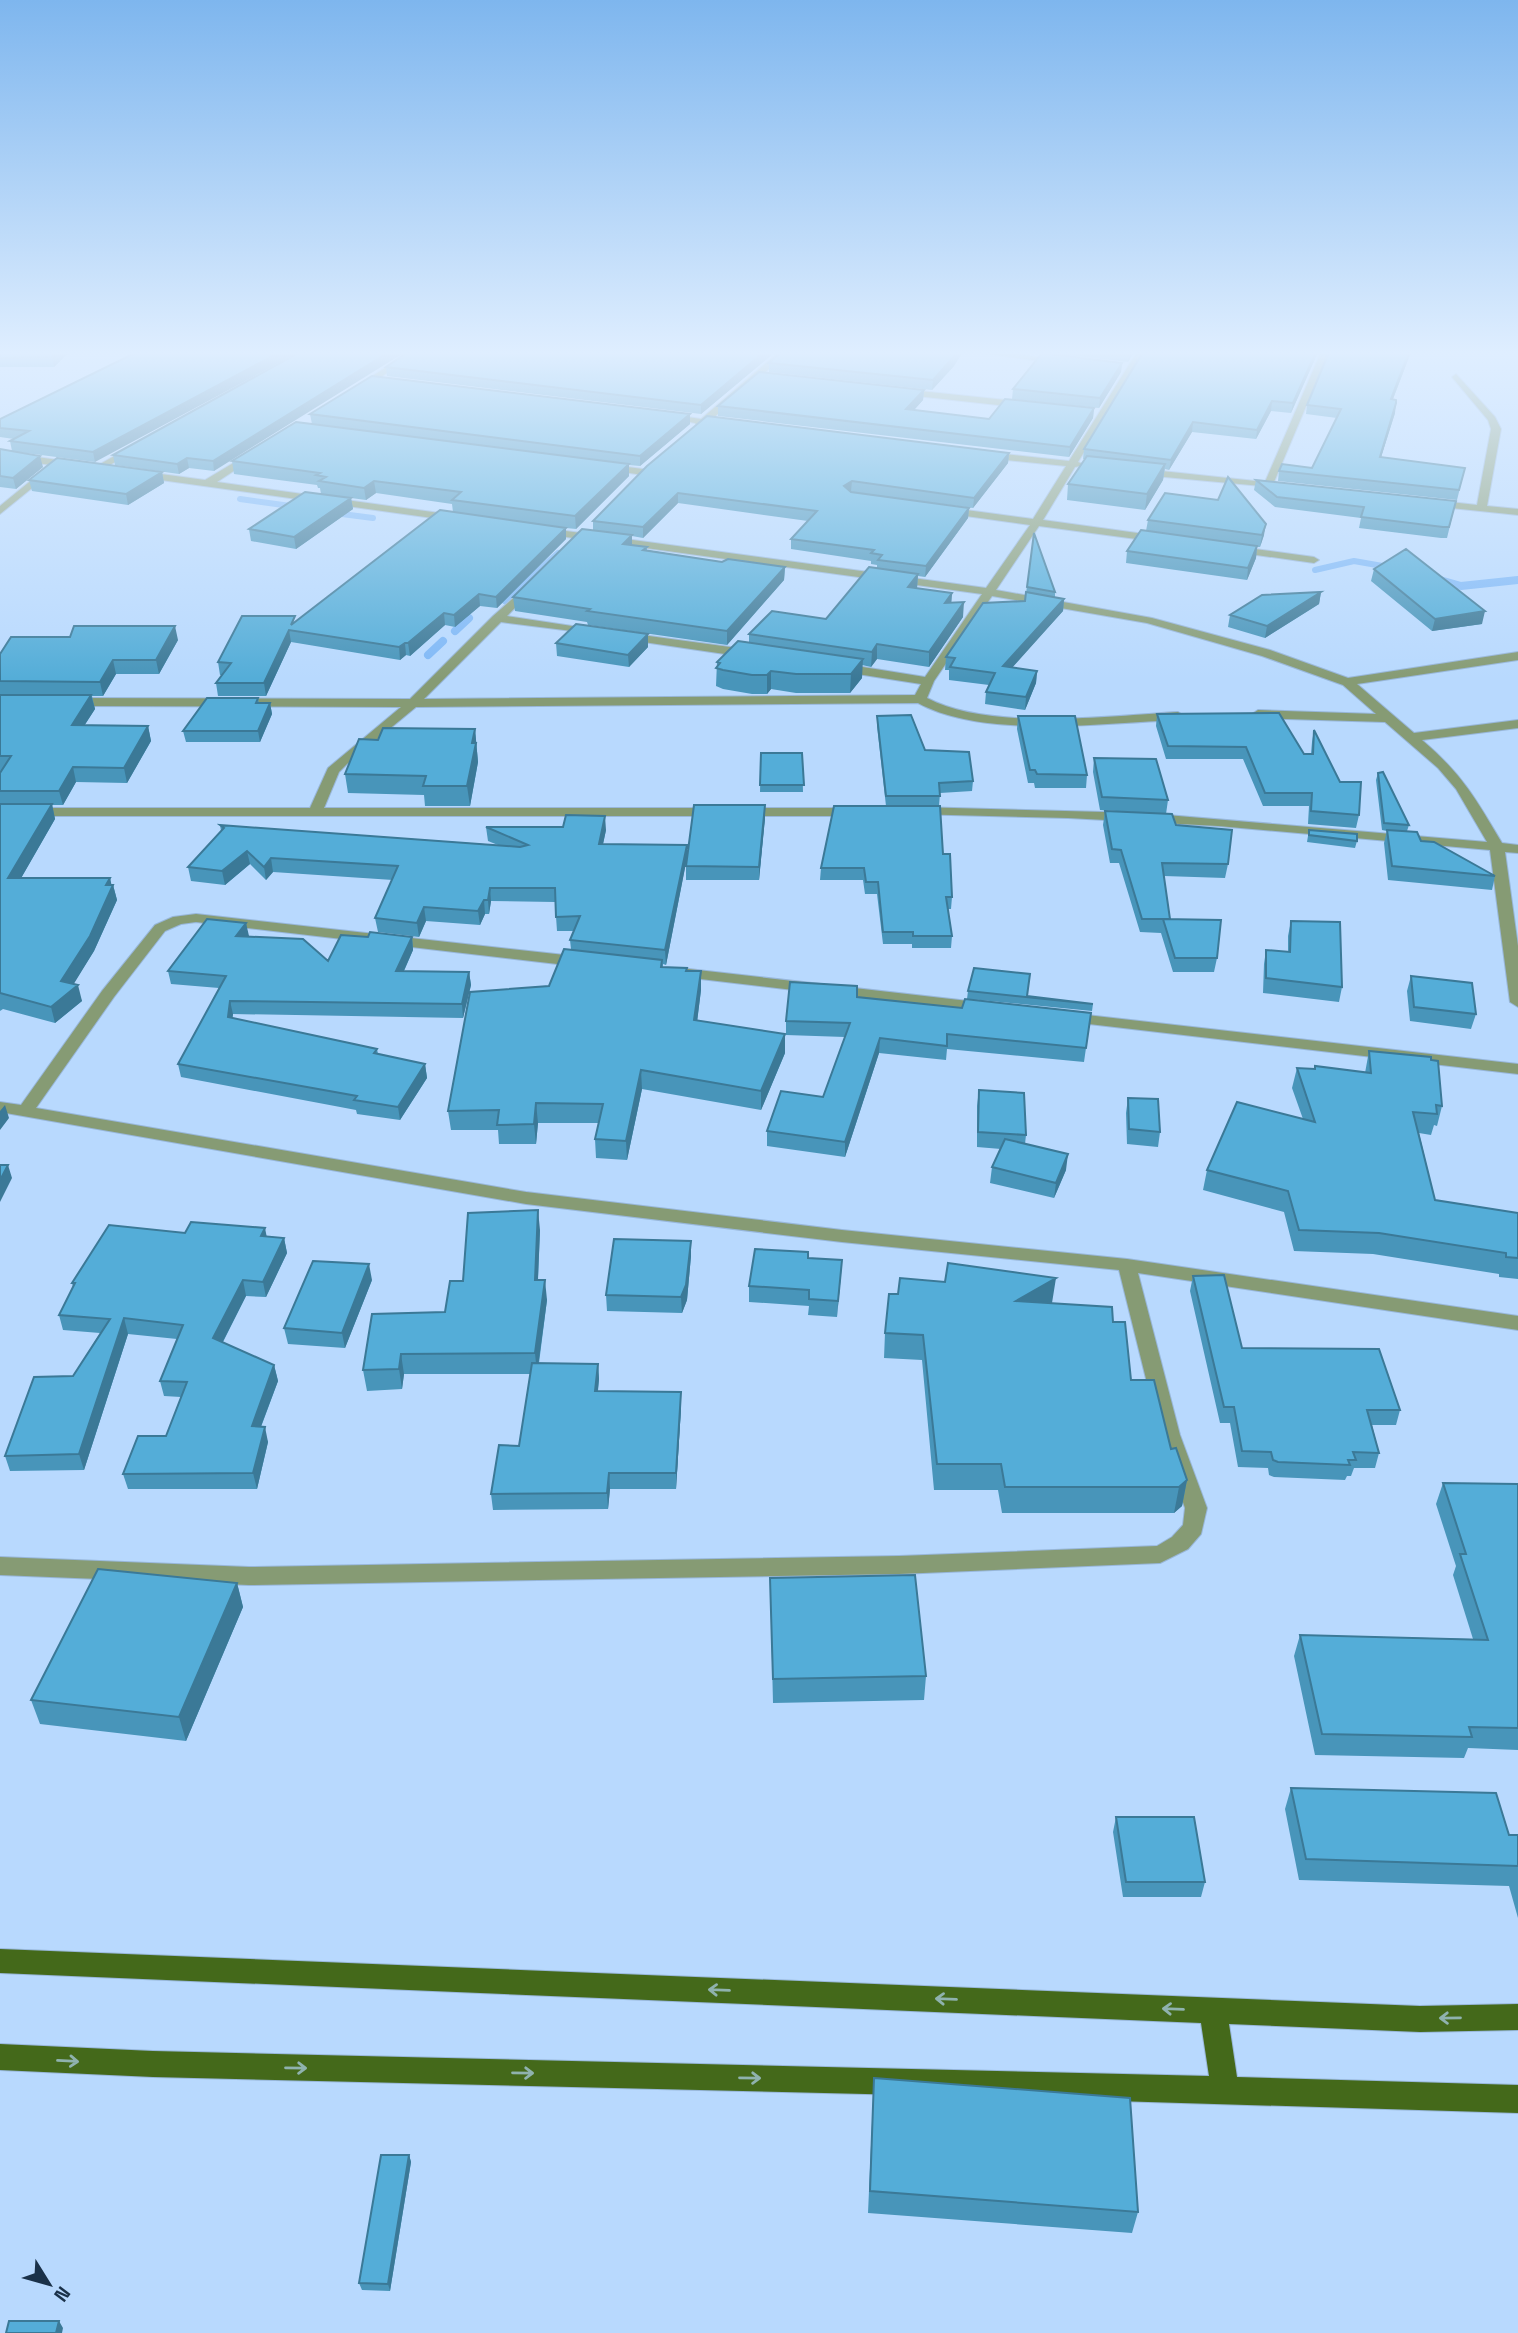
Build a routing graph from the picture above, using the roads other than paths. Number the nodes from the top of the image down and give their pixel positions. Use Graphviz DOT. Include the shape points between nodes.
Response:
graph roads {
  1 [pos="42,461"];
  2 [pos="111,461"];
  3 [pos="243,461"];
  4 [pos="1039,461"];
  5 [pos="1074,461"];
  6 [pos="1278,461"];
  7 [pos="1490,461"];
  8 [pos="57,463"];
  9 [pos="653,464"];
  10 [pos="589,465"];
  11 [pos="1072,465"];
  12 [pos="1098,467"];
  13 [pos="98,468"];
  14 [pos="112,470"];
  15 [pos="1137,471"];
  16 [pos="126,472"];
  17 [pos="643,472"];
  18 [pos="634,481"];
  19 [pos="208,483"];
  20 [pos="1268,485"];
  21 [pos="1295,488"];
  22 [pos="1415,501"];
  23 [pos="930,508"];
  24 [pos="1481,508"];
  25 [pos="0,511"];
  26 [pos="1518,512"];
  27 [pos="470,520"];
  28 [pos="1036,523"];
  29 [pos="525,528"];
  30 [pos="1168,541"];
  31 [pos="1221,548"];
  32 [pos="1314,560"];
  33 [pos="534,582"];
  34 [pos="989,592"];
  35 [pos="497,618"];
  36 [pos="762,655"];
  37 [pos="1518,656"];
  38 [pos="827,665"];
  39 [pos="928,681"];
  40 [pos="1347,682"];
  41 [pos="920,699"];
  42 [pos="55,702"];
  43 [pos="413,703"];
  44 [pos="1240,714"];
  45 [pos="1187,716"];
  46 [pos="1391,718"];
  47 [pos="1518,724"];
  48 [pos="1414,737"];
  49 [pos="897,811"];
  50 [pos="0,812"];
  51 [pos="315,812"];
  52 [pos="869,812"];
  53 [pos="1497,847"];
  54 [pos="1518,849"];
  55 [pos="595,964"];
  56 [pos="664,972"];
  57 [pos="1518,1002"];
  58 [pos="1009,1011"];
  59 [pos="1050,1016"];
  60 [pos="1518,1069"];
  61 [pos="0,1107"];
  62 [pos="24,1113"];
  63 [pos="1127,1265"];
  64 [pos="1518,1323"];
  65 [pos="0,1566"];
  66 [pos="0,1961"];
  67 [pos="1213,2010"];
  68 [pos="1518,2017"];
  69 [pos="0,2057"];
  70 [pos="1225,2091"];
  71 [pos="1518,2099"];
  1 -- 8 [label="street"];
  2 -- 13 [label="street"];
  3 -- 19 [label="street"];
  4 -- 11 [label="street"];
  5 -- 11 [label="street"];
  6 -- 20 [label="street"];
  7 -- 24 [label="street"];
  8 -- 13 [label="street"];
  8 -- 25 [label="street"];
  9 -- 17 [label="street"];
  10 -- 17 [label="street"];
  11 -- 12 [label="street"];
  11 -- 28 [label="street"];
  13 -- 14 [label="street"];
  15 -- 20 [label="street"];
  16 -- 19 [label="street"];
  17 -- 18 [label="street"];
  19 -- 27 [label="street"];
  20 -- 21 [label="street"];
  22 -- 24 [label="street"];
  23 -- 28 [label="street"];
  24 -- 26 [label="street"];
  28 -- 30 [label="street"];
  28 -- 34 [label="street"];
  29 -- 34 [label="street"];
  31 -- 32 [label="street"];
  33 -- 35 [label="street"];
  34 -- 39 [label="street"];
  34 -- 40 [label="street" via="1148,620 1266,653"];
  35 -- 36 [label="street"];
  35 -- 43 [label="street"];
  37 -- 40 [label="street"];
  38 -- 39 [label="street"];
  39 -- 41 [label="street"];
  40 -- 46 [label="street"];
  41 -- 43 [label="street"];
  41 -- 45 [label="street" via="958,716 990,720"];
  42 -- 43 [label="street"];
  43 -- 51 [label="street" via="341,761"];
  44 -- 46 [label="street"];
  46 -- 48 [label="street"];
  47 -- 48 [label="street"];
  48 -- 53 [label="street" via="1462,788"];
  49 -- 53 [label="street" via="1205,821"];
  50 -- 51 [label="street"];
  51 -- 52 [label="street"];
  53 -- 54 [label="street"];
  53 -- 57 [label="street"];
  55 -- 62 [label="street" via="196,918 177,920 160,928"];
  56 -- 58 [label="street"];
  59 -- 60 [label="street"];
  61 -- 62 [label="street"];
  62 -- 63 [label="street" via="526,1198"];
  63 -- 64 [label="street"];
  63 -- 65 [label="street" via="1170,1435 1196,1508 1193,1528 1160,1554 899,1565 249,1576"];
  67 -- 66 [label="main road, one-way"];
  68 -- 67 [label="main road, one-way" via="1420,2019"];
  67 -- 70 [label="main road"];
  69 -- 70 [label="main road, one-way"];
  70 -- 71 [label="main road"];
}
